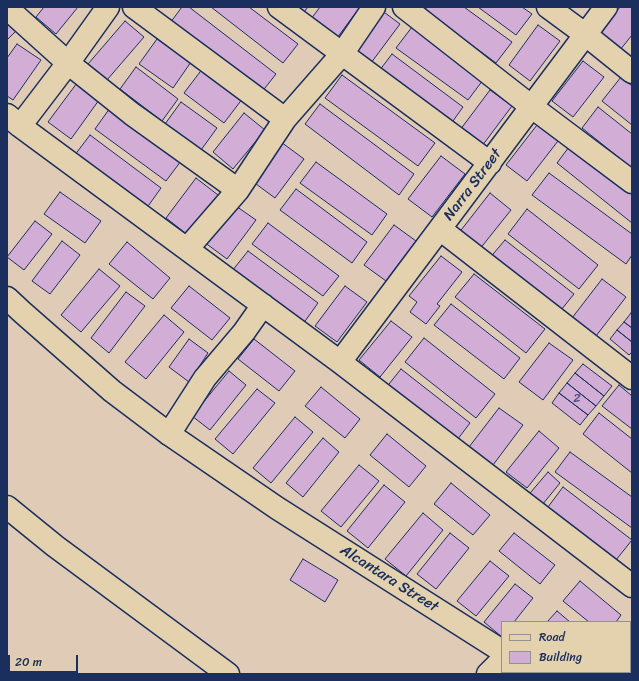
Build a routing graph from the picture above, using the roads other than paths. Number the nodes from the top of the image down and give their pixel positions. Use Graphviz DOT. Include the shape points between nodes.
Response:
graph roads {
  1 [pos="108,7"];
  2 [pos="134,7"];
  3 [pos="279,7"];
  4 [pos="374,7"];
  5 [pos="404,7"];
  6 [pos="548,7"];
  7 [pos="606,7"];
  8 [pos="7,8"];
  9 [pos="586,35"];
  10 [pos="342,54"];
  11 [pos="68,63"];
  12 [pos="632,72"];
  13 [pos="532,107"];
  14 [pos="13,120"];
  15 [pos="285,120"];
  16 [pos="490,163"];
  17 [pos="632,182"];
  18 [pos="238,190"];
  19 [pos="440,229"];
  20 [pos="187,249"];
  21 [pos="7,298"];
  22 [pos="263,305"];
  23 [pos="340,362"];
  24 [pos="632,378"];
  25 [pos="169,434"];
  26 [pos="7,507"];
  27 [pos="632,586"];
  28 [pos="501,650"];
  29 [pos="501,661"];
  30 [pos="228,674"];
  31 [pos="488,674"];
  1 -- 11 [label="street"];
  2 -- 15 [label="street"];
  3 -- 10 [label="street"];
  4 -- 10 [label="street"];
  5 -- 13 [label="street"];
  6 -- 9 [label="street"];
  7 -- 9 [label="street, Narra Street"];
  8 -- 11 [label="street"];
  9 -- 12 [label="street"];
  9 -- 13 [label="street, Narra Street"];
  10 -- 15 [label="street"];
  10 -- 16 [label="street"];
  11 -- 14 [label="street"];
  11 -- 18 [label="street" via="132,114"];
  13 -- 16 [label="street, Narra Street"];
  13 -- 17 [label="street"];
  14 -- 20 [label="street"];
  15 -- 18 [label="street"];
  16 -- 19 [label="street, Narra Street"];
  18 -- 20 [label="street"];
  19 -- 23 [label="street, Narra Street"];
  19 -- 24 [label="street"];
  20 -- 22 [label="street"];
  21 -- 25 [label="street, Alcantara Street" via="112,391"];
  22 -- 23 [label="street"];
  22 -- 25 [label="street" via="205,378"];
  23 -- 27 [label="street"];
  25 -- 28 [label="street, Alcantara Street" via="277,508"];
  26 -- 30 [label="street" via="55,546"];
  29 -- 31 [label="street"];
}
